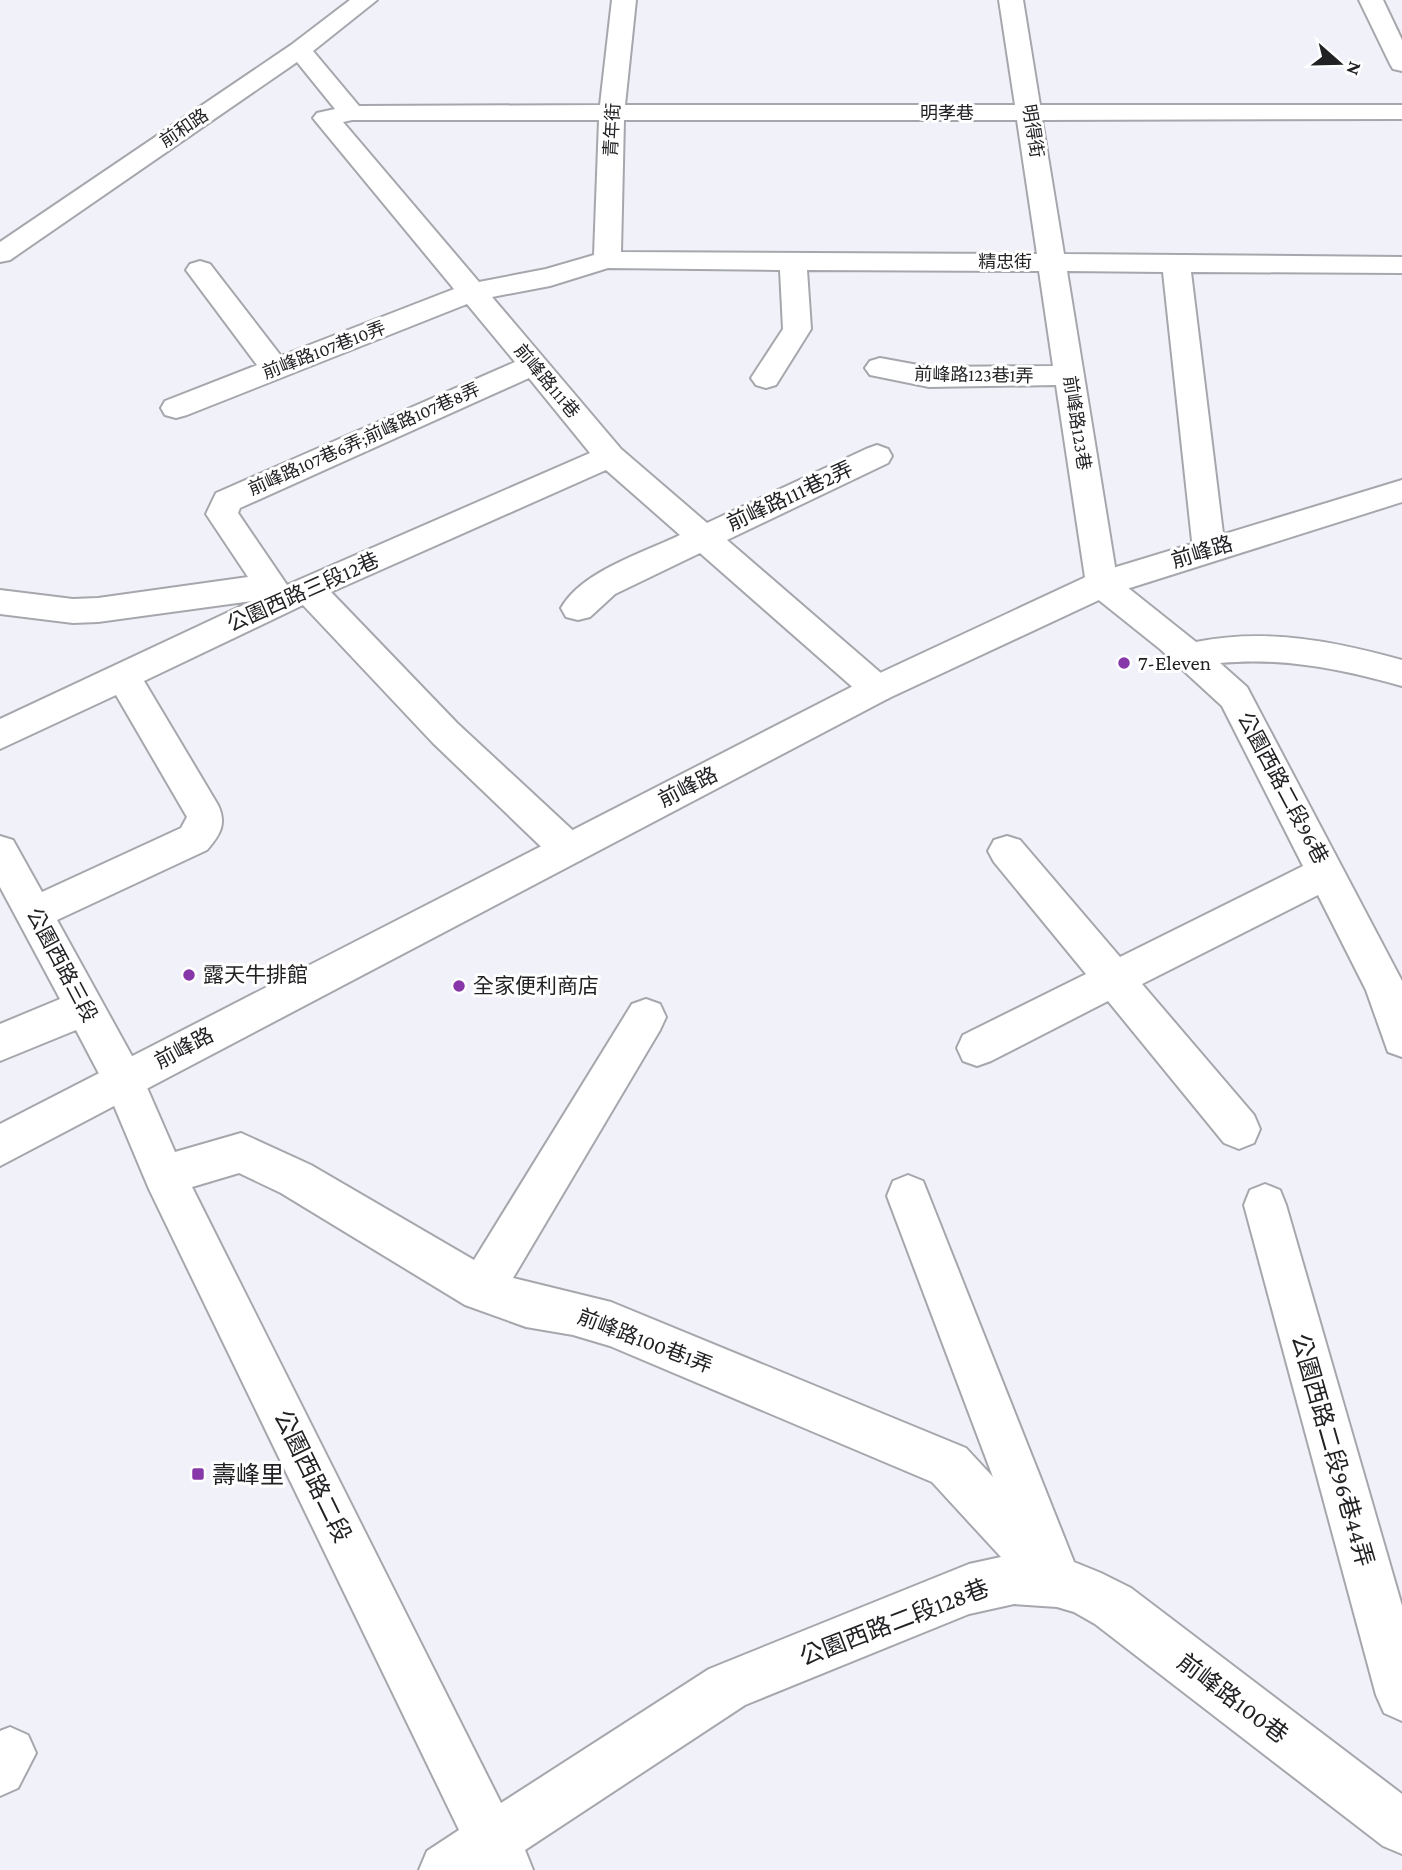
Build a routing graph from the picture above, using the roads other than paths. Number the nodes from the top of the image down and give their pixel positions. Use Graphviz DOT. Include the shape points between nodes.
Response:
graph roads {
  1 [pos="365,0"];
  2 [pos="624,0"];
  3 [pos="1011,0"];
  4 [pos="1371,0"];
  5 [pos="299,50"];
  6 [pos="1402,64"];
  7 [pos="1402,112"];
  8 [pos="352,113"];
  9 [pos="612,113"];
  10 [pos="1031,113"];
  11 [pos="0,254"];
  12 [pos="607,260"];
  13 [pos="793,261"];
  14 [pos="1052,262"];
  15 [pos="1176,263"];
  16 [pos="1402,265"];
  17 [pos="200,270"];
  18 [pos="472,292"];
  19 [pos="533,365"];
  20 [pos="880,368"];
  21 [pos="275,369"];
  22 [pos="1070,375"];
  23 [pos="766,378"];
  24 [pos="176,408"];
  25 [pos="610,456"];
  26 [pos="877,456"];
  27 [pos="1402,491"];
  28 [pos="702,537"];
  29 [pos="1209,550"];
  30 [pos="1102,584"];
  31 [pos="286,592"];
  32 [pos="0,602"];
  33 [pos="578,608"];
  34 [pos="1188,656"];
  35 [pos="1402,673"];
  36 [pos="123,676"];
  37 [pos="877,689"];
  38 [pos="0,734"];
  39 [pos="568,849"];
  40 [pos="1007,850"];
  41 [pos="0,851"];
  42 [pos="1327,872"];
  43 [pos="34,913"];
  44 [pos="1114,979"];
  45 [pos="1393,986"];
  46 [pos="85,1007"];
  47 [pos="646,1017"];
  48 [pos="1402,1039"];
  49 [pos="0,1043"];
  50 [pos="976,1048"];
  51 [pos="124,1080"];
  52 [pos="1239,1129"];
  53 [pos="0,1146"];
  54 [pos="164,1175"];
  55 [pos="908,1196"];
  56 [pos="1265,1205"];
  57 [pos="481,1289"];
  58 [pos="1057,1582"];
  59 [pos="1402,1695"];
  60 [pos="1402,1827"];
  61 [pos="500,1856"];
  62 [pos="446,1870"];
  1 -- 5 [label="street, 前和路"];
  2 -- 9 [label="street, 青年街"];
  3 -- 10 [label="street, 明得街"];
  4 -- 6 [label="street"];
  5 -- 8 [label="street"];
  5 -- 11 [label="street, 前和路"];
  7 -- 10 [label="street, 明孝巷"];
  8 -- 9 [label="street, 明孝巷"];
  8 -- 18 [label="street, 前峰路111巷" via="326,118"];
  9 -- 10 [label="street, 明孝巷"];
  9 -- 12 [label="street, 青年街"];
  10 -- 14 [label="street, 明得街"];
  12 -- 13 [label="street, 精忠街"];
  12 -- 18 [label="street, 前峰路107巷10弄"];
  13 -- 14 [label="street, 精忠街"];
  13 -- 23 [label="street" via="797,329"];
  14 -- 15 [label="street, 精忠街"];
  14 -- 22 [label="street, 前峰路123巷"];
  15 -- 16 [label="street, 精忠街"];
  15 -- 29 [label="street"];
  17 -- 21 [label="street"];
  18 -- 19 [label="street, 前峰路111巷"];
  18 -- 21 [label="street, 前峰路107巷10弄"];
  19 -- 25 [label="street, 前峰路111巷"];
  19 -- 31 [label="street, 前峰路107巷6弄;前峰路107巷8弄" via="227,501 222,514"];
  20 -- 22 [label="street, 前峰路123巷1弄" via="929,377"];
  21 -- 24 [label="street, 前峰路107巷10弄"];
  22 -- 30 [label="street, 前峰路123巷"];
  25 -- 28 [label="street, 前峰路111巷"];
  25 -- 31 [label="street, 公園西路三段12巷"];
  26 -- 28 [label="street, 前峰路111巷2弄"];
  27 -- 29 [label="street, 前峰路"];
  28 -- 33 [label="street, 前峰路111巷2弄" via="603,585"];
  28 -- 37 [label="street, 前峰路111巷"];
  29 -- 30 [label="street, 前峰路"];
  30 -- 34 [label="street, 公園西路二段96巷"];
  30 -- 37 [label="street, 前峰路"];
  31 -- 32 [label="street, 公園西路三段12巷" via="73,611"];
  31 -- 36 [label="street, 公園西路三段12巷"];
  31 -- 39 [label="street"];
  34 -- 35 [label="street" via="1259,646 1324,652"];
  34 -- 42 [label="street, 公園西路二段96巷" via="1235,697"];
  36 -- 38 [label="street, 公園西路三段12巷"];
  36 -- 43 [label="street" via="205,816 204,828 194,839"];
  37 -- 39 [label="street, 前峰路"];
  39 -- 51 [label="street, 前峰路"];
  40 -- 44 [label="street"];
  41 -- 43 [label="street, 公園西路三段"];
  42 -- 44 [label="street"];
  42 -- 45 [label="street, 公園西路二段96巷"];
  43 -- 46 [label="street, 公園西路三段"];
  44 -- 50 [label="street"];
  44 -- 52 [label="street"];
  45 -- 48 [label="street, 公園西路二段96巷"];
  46 -- 49 [label="street"];
  46 -- 51 [label="street, 公園西路三段"];
  47 -- 57 [label="street"];
  51 -- 53 [label="street, 前峰路"];
  51 -- 54 [label="street, 公園西路二段"];
  54 -- 57 [label="street, 前峰路100巷1弄" via="241,1153 296,1179"];
  54 -- 61 [label="street, 公園西路二段"];
  55 -- 58 [label="street"];
  56 -- 59 [label="street, 公園西路二段96巷44弄"];
  57 -- 58 [label="street, 前峰路100巷1弄" via="611,1324 949,1465"];
  58 -- 60 [label="street, 前峰路100巷" via="1113,1606"];
  58 -- 61 [label="street, 公園西路二段128巷" via="1014,1579 969,1589 727,1687"];
  61 -- 62 [label="street, 公園西路二段128巷"];
}
